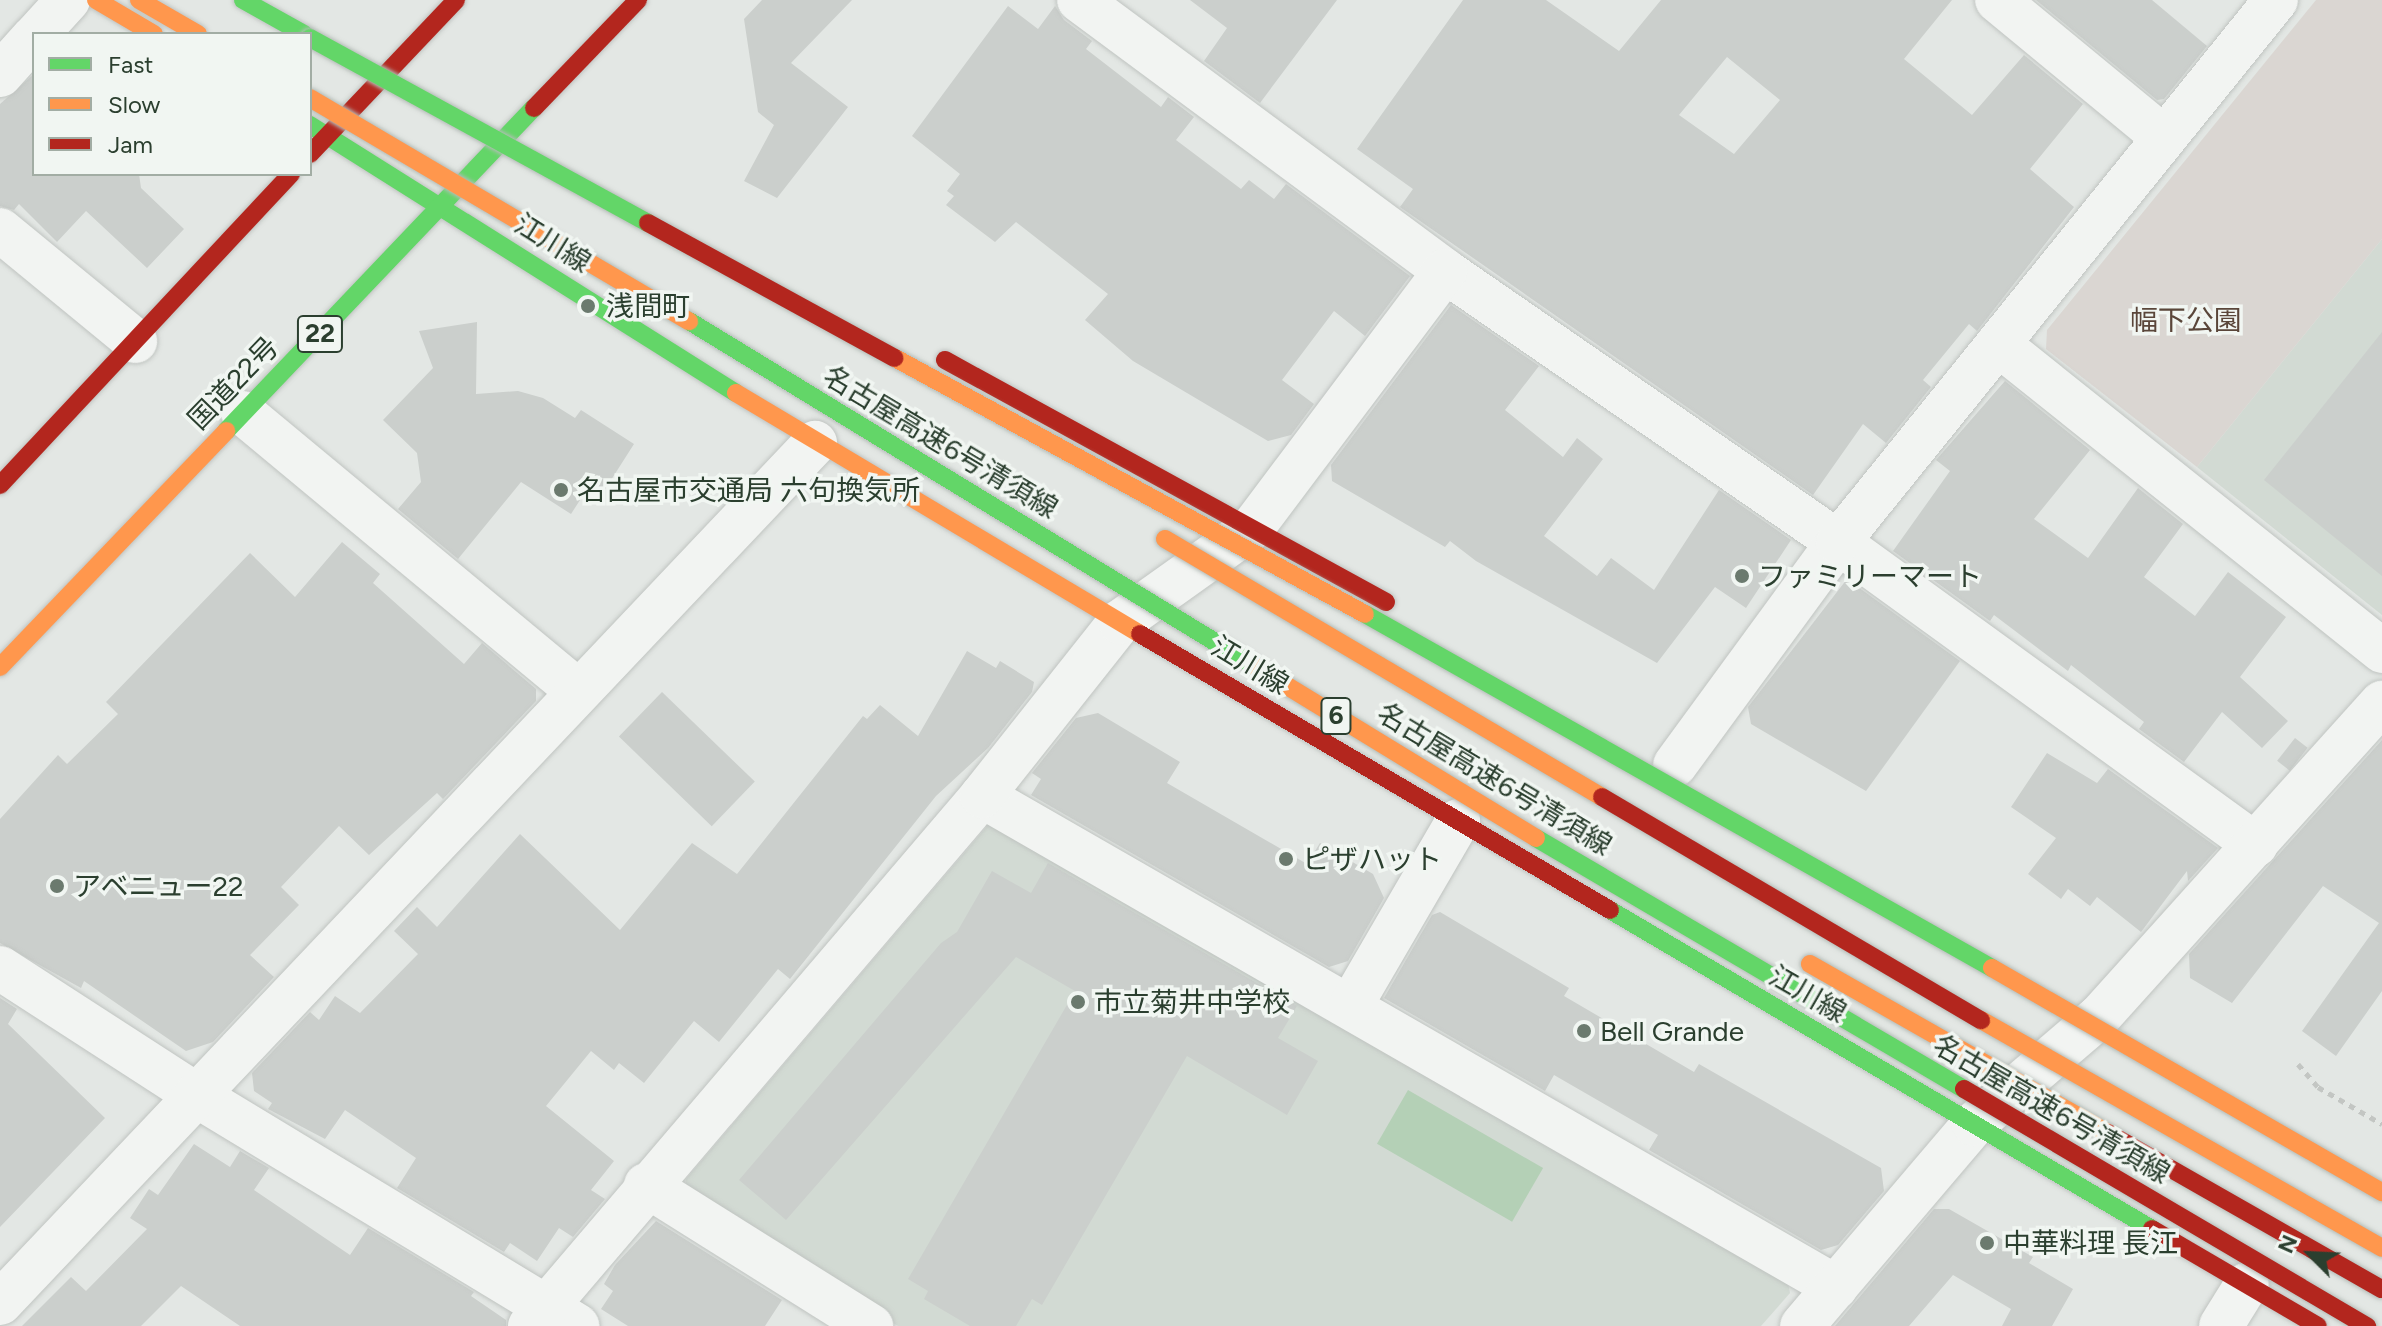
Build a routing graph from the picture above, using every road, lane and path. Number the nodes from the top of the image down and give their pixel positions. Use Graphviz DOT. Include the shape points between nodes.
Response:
graph roads {
  1 [pos="68,0"];
  2 [pos="96,0"];
  3 [pos="139,0"];
  4 [pos="243,0"];
  5 [pos="278,0"];
  6 [pos="456,0"];
  7 [pos="638,0"];
  8 [pos="1079,0"];
  9 [pos="1997,0"];
  10 [pos="2276,0"];
  11 [pos="39,32"];
  12 [pos="151,32"];
  13 [pos="195,32"];
  14 [pos="300,32"];
  15 [pos="32,39"];
  16 [pos="312,39"];
  17 [pos="397,67"];
  18 [pos="0,75"];
  19 [pos="312,99"];
  20 [pos="312,126"];
  21 [pos="515,128"];
  22 [pos="328,136"];
  23 [pos="2163,137"];
  24 [pos="312,152"];
  25 [pos="289,176"];
  26 [pos="624,187"];
  27 [pos="586,193"];
  28 [pos="439,204"];
  29 [pos="0,230"];
  30 [pos="545,233"];
  31 [pos="1445,271"];
  32 [pos="135,341"];
  33 [pos="1998,344"];
  34 [pos="925,349"];
  35 [pos="243,413"];
  36 [pos="969,422"];
  37 [pos="815,443"];
  38 [pos="0,485"];
  39 [pos="1253,527"];
  40 [pos="1146,528"];
  41 [pos="1838,542"];
  42 [pos="1183,599"];
  43 [pos="1403,611"];
  44 [pos="1120,622"];
  45 [pos="2382,651"];
  46 [pos="0,667"];
  47 [pos="577,690"];
  48 [pos="2382,703"];
  49 [pos="1682,769"];
  50 [pos="982,796"];
  51 [pos="1458,821"];
  52 [pos="2256,845"];
  53 [pos="1786,950"];
  54 [pos="0,968"];
  55 [pos="1351,1005"];
  56 [pos="2099,1017"];
  57 [pos="2298,1064"];
  58 [pos="196,1095"];
  59 [pos="1974,1124"];
  60 [pos="2382,1124"];
  61 [pos="2382,1177"];
  62 [pos="646,1185"];
  63 [pos="2382,1192"];
  64 [pos="2382,1248"];
  65 [pos="2247,1284"];
  66 [pos="1836,1287"];
  67 [pos="2382,1289"];
  68 [pos="0,1303"];
  69 [pos="550,1319"];
  70 [pos="871,1326"];
  71 [pos="1802,1326"];
  72 [pos="2221,1326"];
  73 [pos="2318,1326"];
  74 [pos="2367,1326"];
  1 -- 11 [label="street"];
  2 -- 12 [label="main road"];
  3 -- 13 [label="main road"];
  4 -- 14 [label="main road"];
  5 -- 17 [label="main road"];
  6 -- 17 [label="main road"];
  7 -- 21 [label="main road, 国道22号 / 22"];
  8 -- 31 [label="street"];
  9 -- 23 [label="street"];
  10 -- 23 [label="street"];
  15 -- 18 [label="street"];
  16 -- 27 [label="main road, 名古屋高速6号清須線, bridge"];
  17 -- 21 [label="main road"];
  17 -- 22 [label="main road"];
  19 -- 30 [label="main road, 名古屋高速6号清須線 / 6, bridge"];
  20 -- 22 [label="main road, 江川線"];
  21 -- 26 [label="main road"];
  21 -- 28 [label="main road, 国道22号 / 22"];
  22 -- 24 [label="main road"];
  22 -- 28 [label="main road, 江川線"];
  23 -- 33 [label="street"];
  25 -- 32 [label="main road"];
  27 -- 36 [label="main road, bridge"];
  27 -- 63 [label="main road, 名古屋高速6号清須線, bridge" via="1597,741"];
  28 -- 35 [label="main road, 国道22号 / 22"];
  28 -- 37 [label="main road, 江川線"];
  29 -- 32 [label="street"];
  30 -- 42 [label="main road, bridge" via="868,413"];
  30 -- 74 [label="main road, 名古屋高速6号清須線 / 6, bridge" via="1519,828"];
  31 -- 39 [label="street"];
  31 -- 41 [label="street"];
  32 -- 38 [label="main road"];
  33 -- 41 [label="street"];
  33 -- 45 [label="street"];
  34 -- 39 [label="main road"];
  35 -- 46 [label="main road, 国道22号 / 22"];
  35 -- 47 [label="street"];
  37 -- 44 [label="main road, 江川線"];
  37 -- 47 [label="street"];
  39 -- 43 [label="main road"];
  39 -- 44 [label="street"];
  40 -- 64 [label="main road, bridge" via="1976,1017"];
  41 -- 49 [label="street"];
  41 -- 52 [label="street"];
  44 -- 50 [label="street"];
  44 -- 51 [label="main road, 江川線"];
  47 -- 58 [label="street"];
  48 -- 52 [label="street"];
  49 -- 56 [label="main road"];
  50 -- 55 [label="street"];
  50 -- 62 [label="street"];
  51 -- 55 [label="street"];
  51 -- 59 [label="main road, 江川線"];
  52 -- 56 [label="street"];
  53 -- 67 [label="main road, bridge"];
  54 -- 58 [label="street"];
  55 -- 66 [label="street"];
  56 -- 59 [label="street"];
  56 -- 61 [label="main road"];
  57 -- 60 [label="path" via="2318,1087"];
  58 -- 68 [label="street"];
  58 -- 69 [label="street"];
  59 -- 65 [label="main road, 江川線"];
  59 -- 66 [label="street"];
  62 -- 69 [label="street"];
  62 -- 70 [label="street"];
  65 -- 72 [label="street"];
  65 -- 73 [label="main road, 江川線"];
  66 -- 71 [label="street"];
}
